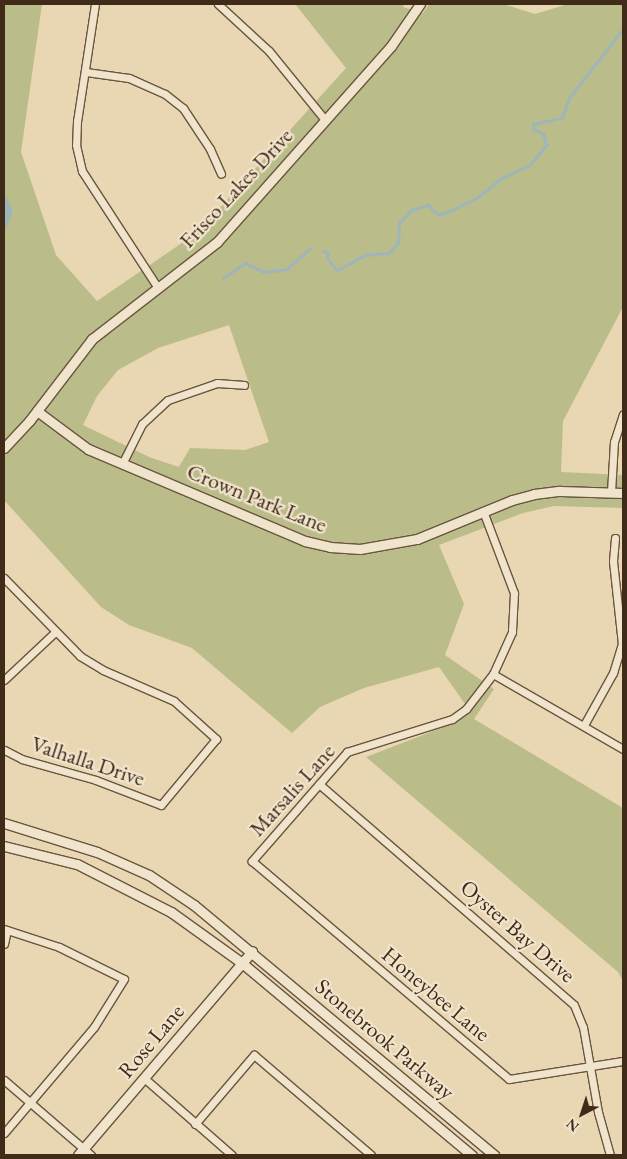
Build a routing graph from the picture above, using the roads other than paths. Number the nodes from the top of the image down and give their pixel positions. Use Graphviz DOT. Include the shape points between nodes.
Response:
graph roads {
  1 [pos="95,4"];
  2 [pos="218,4"];
  3 [pos="420,4"];
  4 [pos="86,72"];
  5 [pos="325,120"];
  6 [pos="220,174"];
  7 [pos="158,288"];
  8 [pos="244,385"];
  9 [pos="37,411"];
  10 [pos="623,414"];
  11 [pos="4,448"];
  12 [pos="122,464"];
  13 [pos="611,492"];
  14 [pos="623,493"];
  15 [pos="482,511"];
  16 [pos="615,538"];
  17 [pos="4,578"];
  18 [pos="54,633"];
  19 [pos="493,674"];
  20 [pos="4,680"];
  21 [pos="584,725"];
  22 [pos="623,749"];
  23 [pos="4,750"];
  24 [pos="319,784"];
  25 [pos="4,823"];
  26 [pos="4,846"];
  27 [pos="252,861"];
  28 [pos="6,930"];
  29 [pos="4,944"];
  30 [pos="252,951"];
  31 [pos="242,963"];
  32 [pos="623,1061"];
  33 [pos="590,1068"];
  34 [pos="144,1078"];
  35 [pos="4,1080"];
  36 [pos="30,1102"];
  37 [pos="196,1124"];
  38 [pos="4,1133"];
  39 [pos="80,1152"];
  40 [pos="91,1155"];
  41 [pos="232,1155"];
  42 [pos="371,1155"];
  43 [pos="472,1155"];
  44 [pos="494,1155"];
  45 [pos="610,1155"];
  1 -- 4 [label="street"];
  2 -- 5 [label="street" via="269,51"];
  3 -- 5 [label="street, Frisco Lakes Drive" via="391,46"];
  4 -- 6 [label="street" via="129,78 166,94 183,108 210,149"];
  4 -- 7 [label="street" via="76,121 76,145 82,171"];
  5 -- 7 [label="street, Frisco Lakes Drive" via="217,242"];
  7 -- 9 [label="street, Frisco Lakes Drive" via="116,317 92,339"];
  8 -- 12 [label="street" via="217,383 168,400 142,424"];
  9 -- 11 [label="street, Frisco Lakes Drive"];
  9 -- 12 [label="street, Crown Park Lane" via="88,449"];
  10 -- 13 [label="street" via="614,442"];
  12 -- 15 [label="street, Crown Park Lane" via="304,541 330,547 386,547 417,539"];
  13 -- 14 [label="street, Crown Park Lane"];
  13 -- 15 [label="street, Crown Park Lane" via="534,494"];
  15 -- 19 [label="street, Marsalis Lane" via="514,593 512,632"];
  16 -- 21 [label="street" via="613,562 622,644 613,673"];
  17 -- 18 [label="street"];
  18 -- 20 [label="street"];
  18 -- 23 [label="street, Valhalla Drive" via="103,670 174,701 216,739 161,805 96,780 22,759"];
  19 -- 21 [label="street"];
  19 -- 24 [label="street, Marsalis Lane" via="466,709 452,719 347,752"];
  21 -- 22 [label="street"];
  24 -- 27 [label="street, Marsalis Lane"];
  24 -- 33 [label="street, Oyster Bay Drive" via="566,995 584,1027"];
  25 -- 30 [label="street, Stonebrook Parkway" via="97,852 149,875 194,905"];
  26 -- 31 [label="street, Stonebrook Parkway" via="77,864 108,877 171,912"];
  27 -- 33 [label="street, Honeybee Lane" via="508,1079"];
  28 -- 29 [label="street"];
  28 -- 36 [label="street" via="67,951 124,979 94,1027"];
  30 -- 31 [label="street, Rose Lane"];
  30 -- 44 [label="street, Stonebrook Parkway"];
  31 -- 34 [label="street, Rose Lane"];
  31 -- 43 [label="street, Stonebrook Parkway"];
  32 -- 33 [label="street, Honeybee Lane"];
  33 -- 45 [label="street, Oyster Bay Drive" via="602,1134"];
  34 -- 37 [label="street"];
  34 -- 39 [label="street, Rose Lane"];
  35 -- 36 [label="street"];
  36 -- 38 [label="street"];
  36 -- 39 [label="street"];
  37 -- 41 [label="street"];
  37 -- 42 [label="street" via="254,1055"];
  39 -- 40 [label="street"];
}
